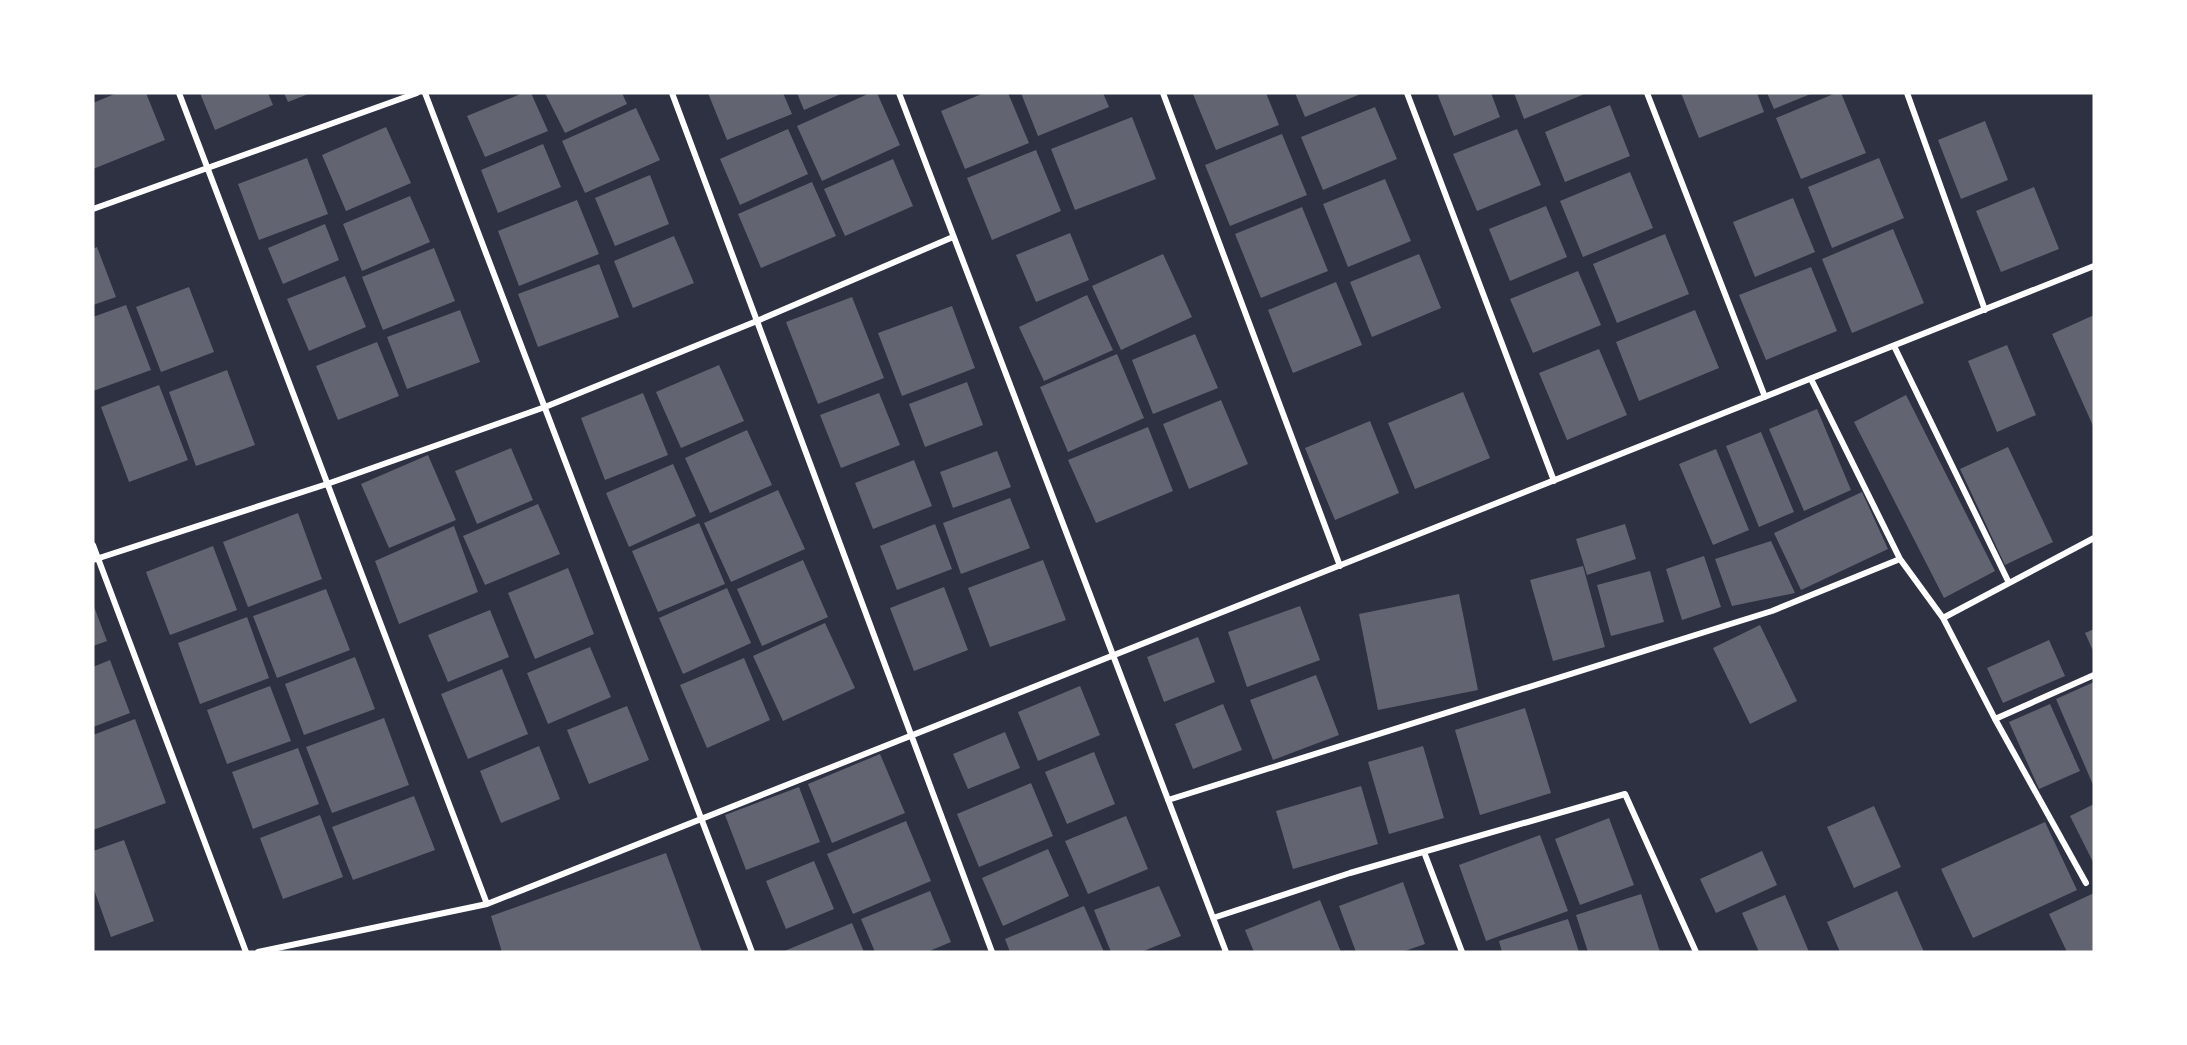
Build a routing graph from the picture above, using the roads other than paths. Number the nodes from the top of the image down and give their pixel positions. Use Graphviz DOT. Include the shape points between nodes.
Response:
graph roads {
  1 [pos="179,93"];
  2 [pos="417,93"];
  3 [pos="425,93"];
  4 [pos="672,93"];
  5 [pos="899,93"];
  6 [pos="1163,93"];
  7 [pos="1407,93"];
  8 [pos="1647,93"];
  9 [pos="1907,93"];
  10 [pos="208,168"];
  11 [pos="93,209"];
  12 [pos="953,237"];
  13 [pos="2094,266"];
  14 [pos="1985,310"];
  15 [pos="758,321"];
  16 [pos="1894,346"];
  17 [pos="1811,379"];
  18 [pos="1765,397"];
  19 [pos="544,408"];
  20 [pos="1554,481"];
  21 [pos="327,484"];
  22 [pos="2094,538"];
  23 [pos="93,545"];
  24 [pos="95,559"];
  25 [pos="1900,559"];
  26 [pos="1340,566"];
  27 [pos="2009,583"];
  28 [pos="1943,618"];
  29 [pos="1113,656"];
  30 [pos="2094,675"];
  31 [pos="1995,719"];
  32 [pos="912,735"];
  33 [pos="1168,800"];
  34 [pos="702,818"];
  35 [pos="1424,852"];
  36 [pos="2086,883"];
  37 [pos="487,904"];
  38 [pos="1213,918"];
  39 [pos="246,952"];
  40 [pos="258,952"];
  41 [pos="752,952"];
  42 [pos="992,952"];
  43 [pos="1226,952"];
  44 [pos="1462,952"];
  45 [pos="1696,952"];
  1 -- 10 [label="street"];
  2 -- 10 [label="street"];
  3 -- 19 [label="street"];
  4 -- 15 [label="street"];
  5 -- 12 [label="street"];
  6 -- 26 [label="street"];
  7 -- 20 [label="street"];
  8 -- 18 [label="street"];
  9 -- 14 [label="street"];
  10 -- 11 [label="street"];
  10 -- 21 [label="street"];
  12 -- 15 [label="street"];
  12 -- 29 [label="street"];
  13 -- 14 [label="street"];
  14 -- 16 [label="street"];
  15 -- 19 [label="street"];
  15 -- 32 [label="street"];
  16 -- 17 [label="street"];
  16 -- 27 [label="street"];
  17 -- 18 [label="street"];
  17 -- 25 [label="street"];
  18 -- 20 [label="street"];
  19 -- 21 [label="street"];
  19 -- 34 [label="street"];
  20 -- 26 [label="street"];
  21 -- 24 [label="street"];
  21 -- 37 [label="street"];
  22 -- 27 [label="street"];
  23 -- 24 [label="street"];
  24 -- 39 [label="street"];
  25 -- 28 [label="street"];
  25 -- 33 [label="street" via="1772,611"];
  26 -- 29 [label="street"];
  27 -- 28 [label="street"];
  28 -- 31 [label="street"];
  29 -- 32 [label="street"];
  29 -- 33 [label="street"];
  30 -- 31 [label="street"];
  31 -- 36 [label="street"];
  32 -- 34 [label="street"];
  32 -- 42 [label="street"];
  33 -- 38 [label="street"];
  34 -- 37 [label="street"];
  34 -- 41 [label="street"];
  35 -- 38 [label="street"];
  35 -- 44 [label="street"];
  35 -- 45 [label="street" via="1625,794"];
  37 -- 40 [label="street"];
  38 -- 43 [label="street"];
}
